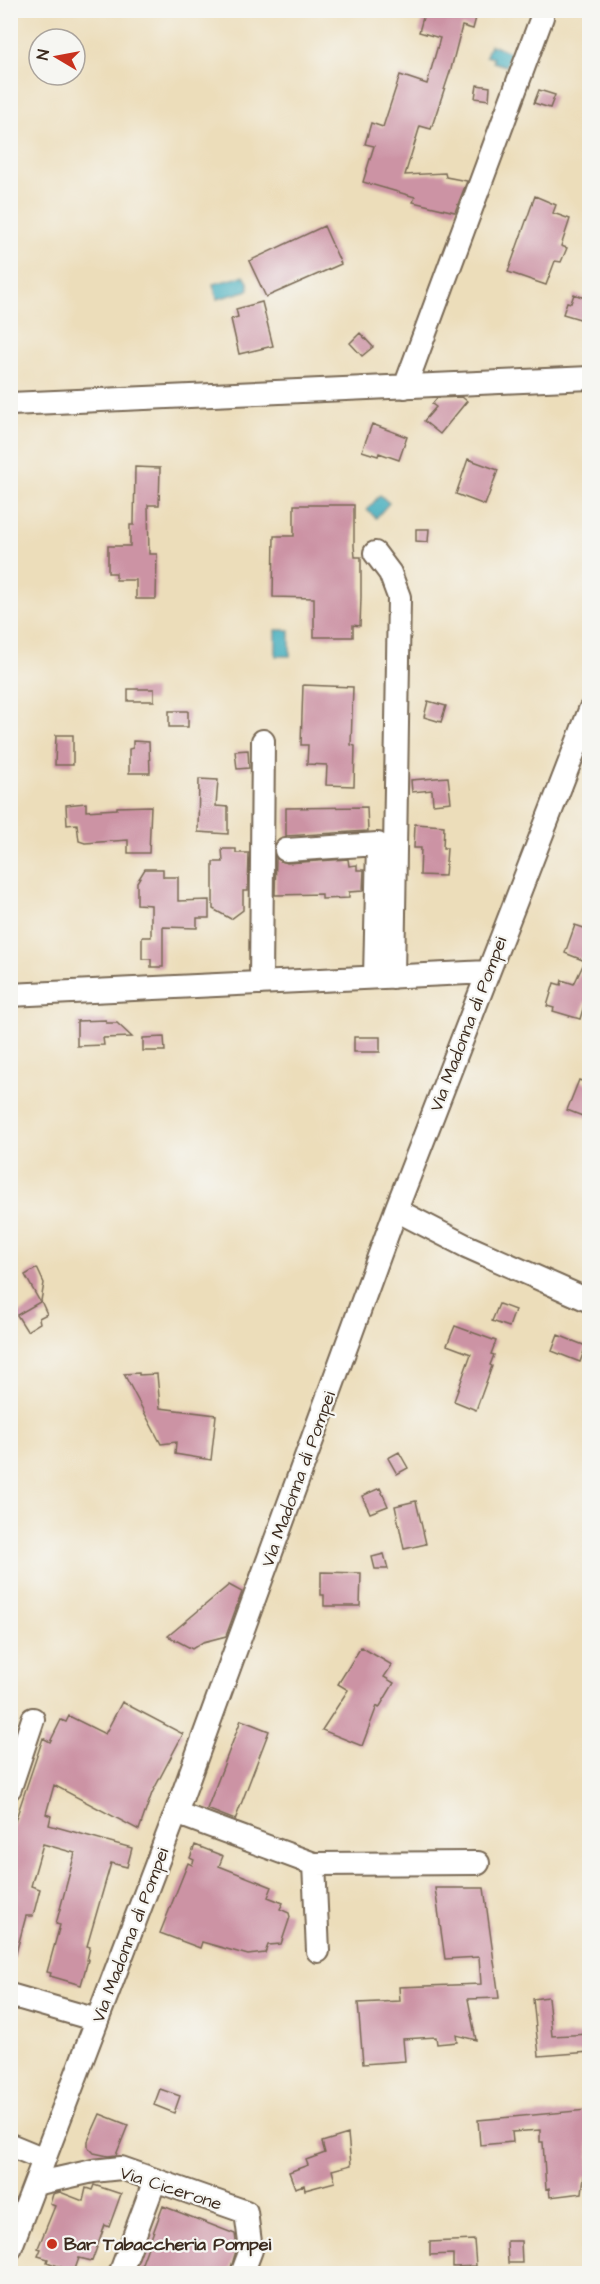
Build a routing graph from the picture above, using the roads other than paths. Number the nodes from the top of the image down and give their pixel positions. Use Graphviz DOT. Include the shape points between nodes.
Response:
graph roads {
  1 [pos="542,17"];
  2 [pos="590,378"];
  3 [pos="405,387"];
  4 [pos="10,404"];
  5 [pos="375,553"];
  6 [pos="590,710"];
  7 [pos="263,741"];
  8 [pos="286,850"];
  9 [pos="488,972"];
  10 [pos="384,977"];
  11 [pos="261,983"];
  12 [pos="10,995"];
  13 [pos="396,1210"];
  14 [pos="590,1301"];
  15 [pos="33,1719"];
  16 [pos="10,1788"];
  17 [pos="177,1813"];
  18 [pos="478,1863"];
  19 [pos="314,1864"];
  20 [pos="318,1951"];
  21 [pos="10,1995"];
  22 [pos="97,2020"];
  23 [pos="10,2145"];
  24 [pos="44,2158"];
  25 [pos="155,2180"];
  26 [pos="34,2184"];
  27 [pos="10,2249"];
  28 [pos="120,2274"];
  29 [pos="242,2274"];
  1 -- 3 [label="street"];
  2 -- 3 [label="street"];
  3 -- 4 [label="street"];
  5 -- 10 [label="street" via="390,573 399,597"];
  6 -- 9 [label="street, Via Madonna di Pompei"];
  7 -- 11 [label="street"];
  8 -- 10 [label="street" via="378,844"];
  9 -- 10 [label="street"];
  9 -- 13 [label="street, Via Madonna di Pompei"];
  10 -- 11 [label="street"];
  11 -- 12 [label="street"];
  13 -- 14 [label="street"];
  13 -- 17 [label="street, Via Madonna di Pompei"];
  15 -- 16 [label="street"];
  17 -- 19 [label="street"];
  17 -- 22 [label="street, Via Madonna di Pompei"];
  18 -- 19 [label="street"];
  19 -- 20 [label="street"];
  21 -- 22 [label="street"];
  22 -- 24 [label="street, Via Madonna di Pompei"];
  23 -- 24 [label="street"];
  24 -- 26 [label="street, Via Madonna di Pompei"];
  25 -- 26 [label="street, Via Cicerone" via="121,2168"];
  25 -- 28 [label="street"];
  25 -- 29 [label="street, Via Cicerone" via="246,2212 251,2250"];
  26 -- 27 [label="street, Via Madonna di Pompei"];
}
